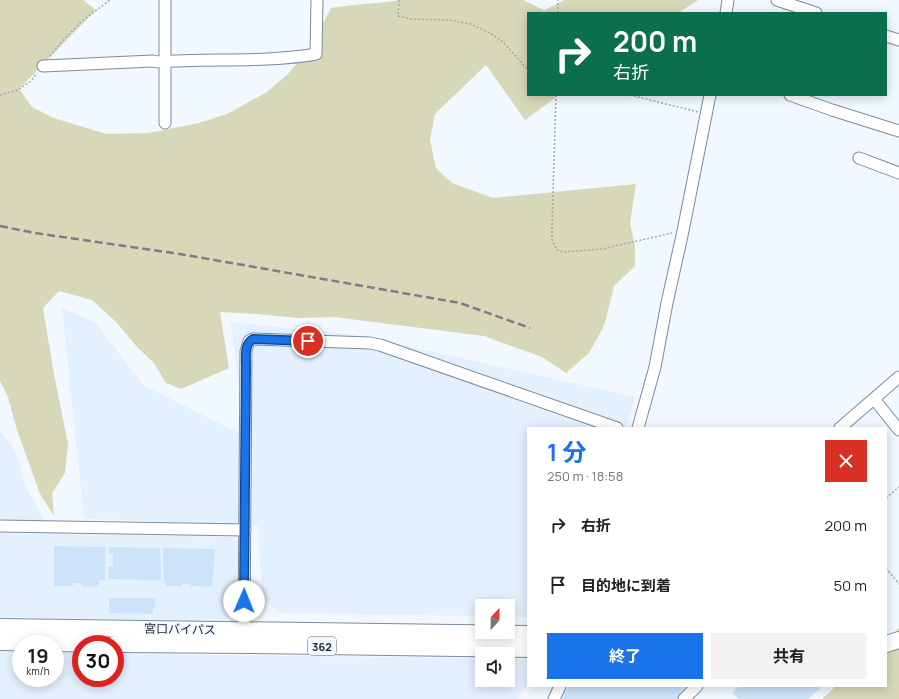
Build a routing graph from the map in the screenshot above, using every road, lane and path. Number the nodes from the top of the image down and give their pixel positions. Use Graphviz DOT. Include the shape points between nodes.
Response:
graph roads {
  1 [pos="110,0"];
  2 [pos="165,0"];
  3 [pos="317,0"];
  4 [pos="399,0"];
  5 [pos="558,0"];
  6 [pos="728,0"];
  7 [pos="777,0"];
  8 [pos="558,12"];
  9 [pos="726,12"];
  10 [pos="813,12"];
  11 [pos="887,36"];
  12 [pos="899,40"];
  13 [pos="165,62"];
  14 [pos="43,66"];
  15 [pos="527,69"];
  16 [pos="0,94"];
  17 [pos="555,96"];
  18 [pos="634,96"];
  19 [pos="710,96"];
  20 [pos="793,96"];
  21 [pos="706,114"];
  22 [pos="165,123"];
  23 [pos="899,130"];
  24 [pos="859,158"];
  25 [pos="899,173"];
  26 [pos="683,231"];
  27 [pos="899,377"];
  28 [pos="874,399"];
  29 [pos="614,427"];
  30 [pos="638,427"];
  31 [pos="841,427"];
  32 [pos="899,430"];
  33 [pos="899,487"];
  34 [pos="887,497"];
  35 [pos="0,526"];
  36 [pos="245,530"];
  37 [pos="887,569"];
  38 [pos="899,584"];
  39 [pos="0,626"];
  40 [pos="899,629"];
  41 [pos="244,630"];
  42 [pos="887,632"];
  43 [pos="527,634"];
  44 [pos="899,640"];
  45 [pos="0,642"];
  46 [pos="72,643"];
  47 [pos="124,644"];
  48 [pos="887,644"];
  49 [pos="527,649"];
  50 [pos="560,687"];
  51 [pos="697,687"];
  52 [pos="554,699"];
  53 [pos="684,699"];
  1 -- 14 [label="path" via="82,21"];
  2 -- 13 [label="street"];
  3 -- 13 [label="street" via="316,54"];
  4 -- 15 [label="path" via="398,16 470,24 503,42"];
  5 -- 8 [label="path"];
  6 -- 9 [label="street"];
  7 -- 10 [label="street"];
  11 -- 12 [label="street"];
  13 -- 14 [label="street"];
  13 -- 22 [label="street"];
  14 -- 16 [label="path" via="31,82 18,90"];
  17 -- 26 [label="path" via="552,240 557,250 563,252 602,249"];
  18 -- 21 [label="path"];
  19 -- 21 [label="street"];
  20 -- 23 [label="street"];
  21 -- 26 [label="street"];
  24 -- 25 [label="street"];
  26 -- 30 [label="street" via="655,367"];
  27 -- 28 [label="street"];
  28 -- 31 [label="street"];
  28 -- 32 [label="street"];
  29 -- 36 [label="street" via="380,345 253,339 249,341 246,351"];
  33 -- 34 [label="path"];
  35 -- 36 [label="street"];
  36 -- 41 [label="street"];
  37 -- 38 [label="path"];
  39 -- 41 [label="highway, 宮口バイパス / 362"];
  40 -- 42 [label="highway"];
  41 -- 43 [label="highway, 宮口バイパス / 362"];
  44 -- 48 [label="highway"];
  45 -- 46 [label="highway"];
  47 -- 49 [label="highway, 宮口バイパス / 362"];
  50 -- 52 [label="street"];
  51 -- 53 [label="street"];
}
